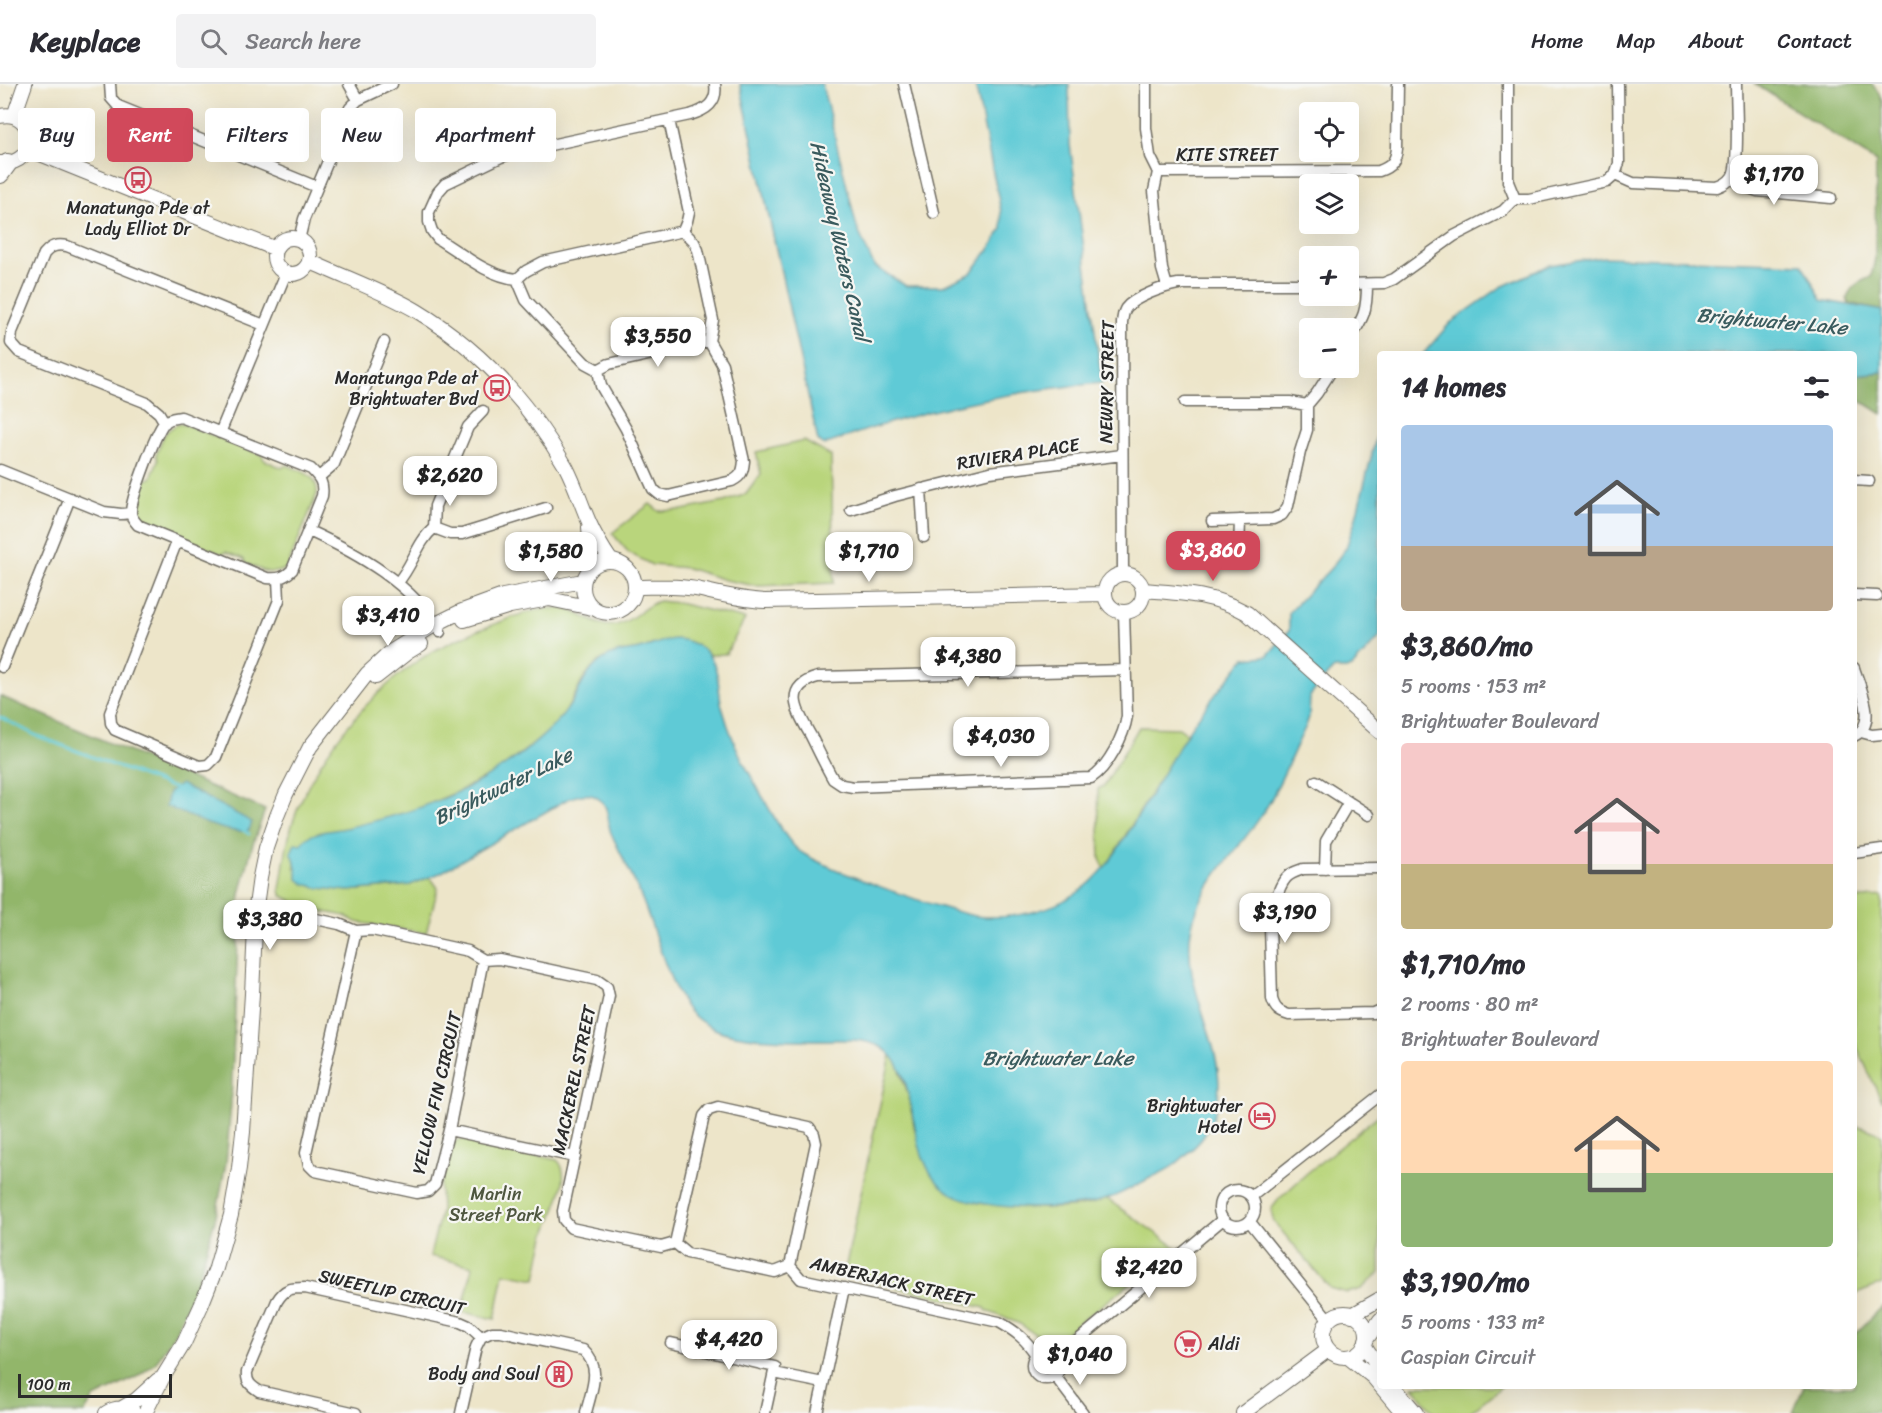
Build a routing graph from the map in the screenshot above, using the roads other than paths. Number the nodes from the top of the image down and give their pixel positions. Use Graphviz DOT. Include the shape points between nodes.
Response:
graph roads {
  1 [pos="25,84"];
  2 [pos="110,84"];
  3 [pos="349,84"];
  4 [pos="392,84"];
  5 [pos="715,84"];
  6 [pos="904,84"];
  7 [pos="1146,84"];
  8 [pos="1398,84"];
  9 [pos="1508,84"];
  10 [pos="1618,84"];
  11 [pos="1736,84"];
  12 [pos="358,100"];
  13 [pos="7,116"];
  14 [pos="669,120"];
  15 [pos="18,160"];
  16 [pos="60,162"];
  17 [pos="3,167"];
  18 [pos="1158,172"];
  19 [pos="1615,175"];
  20 [pos="1732,178"];
  21 [pos="317,187"];
  22 [pos="1831,198"];
  23 [pos="1515,199"];
  24 [pos="934,213"];
  25 [pos="683,231"];
  26 [pos="299,240"];
  27 [pos="276,249"];
  28 [pos="309,261"];
  29 [pos="286,273"];
  30 [pos="517,279"];
  31 [pos="1299,284"];
  32 [pos="1359,284"];
  33 [pos="1367,284"];
  34 [pos="1167,286"];
  35 [pos="1359,324"];
  36 [pos="264,326"];
  37 [pos="710,341"];
  38 [pos="384,342"];
  39 [pos="598,370"];
  40 [pos="1327,378"];
  41 [pos="1185,402"];
  42 [pos="1307,405"];
  43 [pos="483,411"];
  44 [pos="165,423"];
  45 [pos="220,433"];
  46 [pos="1122,455"];
  47 [pos="0,470"];
  48 [pos="319,477"];
  49 [pos="1857,480"];
  50 [pos="1869,481"];
  51 [pos="921,489"];
  52 [pos="70,498"];
  53 [pos="546,508"];
  54 [pos="851,510"];
  55 [pos="131,513"];
  56 [pos="1239,520"];
  57 [pos="1212,521"];
  58 [pos="589,522"];
  59 [pos="434,528"];
  60 [pos="309,531"];
  61 [pos="924,537"];
  62 [pos="177,541"];
  63 [pos="1239,553"];
  64 [pos="611,561"];
  65 [pos="1123,574"];
  66 [pos="586,576"];
  67 [pos="278,579"];
  68 [pos="398,582"];
  69 [pos="635,587"];
  70 [pos="1143,590"];
  71 [pos="1105,594"];
  72 [pos="1857,595"];
  73 [pos="1877,596"];
  74 [pos="592,608"];
  75 [pos="1124,612"];
  76 [pos="438,628"];
  77 [pos="2,667"];
  78 [pos="1125,670"];
  79 [pos="1857,678"];
  80 [pos="1377,729"];
  81 [pos="1858,734"];
  82 [pos="1882,734"];
  83 [pos="1316,781"];
  84 [pos="1349,802"];
  85 [pos="1369,815"];
  86 [pos="1882,849"];
  87 [pos="1857,853"];
  88 [pos="1377,868"];
  89 [pos="1325,869"];
  90 [pos="256,906"];
  91 [pos="356,931"];
  92 [pos="483,960"];
  93 [pos="1377,1011"];
  94 [pos="1377,1097"];
  95 [pos="449,1130"];
  96 [pos="575,1156"];
  97 [pos="1252,1196"];
  98 [pos="564,1220"];
  99 [pos="1222,1220"];
  100 [pos="1250,1222"];
  101 [pos="675,1243"];
  102 [pos="789,1266"];
  103 [pos="844,1288"];
  104 [pos="1377,1301"];
  105 [pos="1352,1315"];
  106 [pos="1329,1320"];
  107 [pos="1377,1325"];
  108 [pos="481,1337"];
  109 [pos="671,1343"];
  110 [pos="1365,1343"];
  111 [pos="1329,1350"];
  112 [pos="1036,1355"];
  113 [pos="1058,1357"];
  114 [pos="1348,1357"];
  115 [pos="1377,1364"];
  116 [pos="774,1373"];
  117 [pos="1055,1376"];
  118 [pos="163,1377"];
  119 [pos="1377,1382"];
  120 [pos="823,1383"];
  121 [pos="1383,1389"];
  122 [pos="1396,1389"];
  123 [pos="128,1411"];
  124 [pos="106,1413"];
  125 [pos="145,1413"];
  126 [pos="357,1413"];
  127 [pos="461,1413"];
  128 [pos="586,1413"];
  129 [pos="765,1413"];
  130 [pos="817,1413"];
  131 [pos="1083,1413"];
  132 [pos="1243,1413"];
  133 [pos="1403,1413"];
  134 [pos="1416,1413"];
  1 -- 13 [label="street"];
  2 -- 21 [label="street" via="111,98 118,106"];
  3 -- 12 [label="street"];
  4 -- 12 [label="street"];
  5 -- 14 [label="street" via="713,102 704,110"];
  6 -- 24 [label="street"];
  7 -- 18 [label="street" via="1146,128 1150,156"];
  8 -- 18 [label="street, KITE STREET" via="1397,148 1389,168"];
  9 -- 23 [label="street" via="1508,182"];
  10 -- 19 [label="street" via="1619,163"];
  11 -- 20 [label="street" via="1736,165"];
  12 -- 21 [label="street" via="350,108"];
  14 -- 25 [label="street" via="689,212"];
  14 -- 30 [label="street" via="513,153 446,184 438,192 429,222 438,239 495,274"];
  15 -- 17 [label="street"];
  16 -- 27 [label="street"];
  18 -- 34 [label="street" via="1154,191"];
  19 -- 20 [label="street" via="1633,183 1717,187"];
  19 -- 23 [label="street" via="1607,182 1529,200"];
  20 -- 22 [label="street" via="1757,191"];
  21 -- 26 [label="street"];
  23 -- 33 [label="street" via="1503,211 1454,236 1394,279"];
  25 -- 30 [label="street" via="543,262"];
  25 -- 37 [label="street" via="698,250 712,320"];
  26 -- 27 [label="street" via="284,240"];
  26 -- 28 [label="street" via="309,250"];
  27 -- 29 [label="street" via="277,266"];
  28 -- 29 [label="street" via="303,271"];
  28 -- 58 [label="street" via="417,311 489,364 530,413 566,467"];
  29 -- 36 [label="street"];
  30 -- 39 [label="street" via="526,300 585,363"];
  31 -- 34 [label="street, NEWRY STREET"];
  32 -- 33 [label="street"];
  33 -- 35 [label="street" via="1367,302"];
  34 -- 46 [label="street, NEWRY STREET" via="1132,303 1123,315"];
  36 -- 44 [label="street" via="67,246 50,247 16,322 11,343 19,352 147,404"];
  36 -- 45 [label="street"];
  37 -- 39 [label="street" via="609,364"];
  37 -- 39 [label="street" via="722,364 744,461 739,478 732,481 668,496 659,494 601,386"];
  38 -- 48 [label="street" via="334,464"];
  40 -- 42 [label="street"];
  41 -- 42 [label="street"];
  42 -- 56 [label="street" via="1307,430 1288,506 1273,519"];
  43 -- 59 [label="street" via="468,427 447,476 435,506"];
  44 -- 45 [label="street" via="182,417"];
  44 -- 55 [label="street" via="133,498"];
  45 -- 48 [label="street" via="311,469"];
  46 -- 51 [label="street, RIVIERA PLACE" via="990,472"];
  46 -- 65 [label="street, NEWRY STREET"];
  47 -- 52 [label="street"];
  48 -- 60 [label="street" via="324,485 322,496"];
  49 -- 50 [label="street"];
  51 -- 54 [label="street, RIVIERA PLACE"];
  51 -- 61 [label="street"];
  52 -- 55 [label="street" via="104,512"];
  52 -- 77 [label="street"];
  53 -- 59 [label="street" via="462,534"];
  55 -- 62 [label="street" via="138,525"];
  56 -- 57 [label="street"];
  56 -- 63 [label="street"];
  58 -- 64 [label="street"];
  58 -- 66 [label="street" via="591,555"];
  59 -- 68 [label="street" via="424,536"];
  60 -- 67 [label="street" via="292,570"];
  60 -- 68 [label="street"];
  62 -- 67 [label="street"];
  62 -- 67 [label="street" via="110,713 115,730 199,766 208,765 216,757 279,600"];
  64 -- 66 [label="street" via="595,565"];
  64 -- 69 [label="street" via="630,573"];
  65 -- 70 [label="street" via="1134,577"];
  65 -- 71 [label="street" via="1110,580"];
  66 -- 74 [label="street" via="583,594"];
  66 -- 76 [label="street" via="503,596 462,611"];
  68 -- 76 [label="street"];
  69 -- 71 [label="street" via="673,586 747,601"];
  69 -- 74 [label="street" via="630,603 616,613"];
  70 -- 75 [label="street" via="1137,607"];
  70 -- 80 [label="street" via="1205,596 1247,613"];
  71 -- 75 [label="street" via="1109,605"];
  72 -- 73 [label="street"];
  74 -- 76 [label="street" via="549,598"];
  75 -- 78 [label="street"];
  76 -- 90 [label="street" via="392,651 367,674 310,747 286,794 266,848"];
  78 -- 78 [label="street" via="1125,729 1101,771 1090,778 842,785 833,779 796,709 797,690 802,683 818,677"];
  79 -- 81 [label="street" via="1867,713 1867,722"];
  81 -- 82 [label="street"];
  83 -- 84 [label="street"];
  84 -- 85 [label="street"];
  84 -- 89 [label="street" via="1326,842"];
  86 -- 87 [label="street"];
  88 -- 89 [label="street"];
  89 -- 93 [label="street" via="1303,869 1286,877 1271,914 1272,999 1275,1007 1289,1015"];
  90 -- 91 [label="street, MACKEREL STREET"];
  90 -- 118 [label="street" via="243,1132 231,1215 201,1306"];
  91 -- 92 [label="street, MACKEREL STREET" via="372,930 468,951"];
  91 -- 95 [label="street, YELLOW FIN CIRCUIT" via="306,1153 309,1166 315,1171 406,1191 428,1191 435,1184"];
  92 -- 95 [label="street, YELLOW FIN CIRCUIT"];
  92 -- 96 [label="street, MACKEREL STREET" via="499,959 588,978 607,987 609,996"];
  94 -- 97 [label="street"];
  95 -- 96 [label="street"];
  96 -- 98 [label="street, MACKEREL STREET"];
  97 -- 99 [label="street" via="1234,1190 1223,1196 1218,1208"];
  97 -- 100 [label="street" via="1256,1207"];
  98 -- 101 [label="street, AMBERJACK STREET" via="571,1228 650,1245"];
  99 -- 100 [label="street" via="1233,1226"];
  99 -- 113 [label="street"];
  100 -- 106 [label="street"];
  101 -- 102 [label="street, AMBERJACK STREET" via="687,1253 775,1272"];
  101 -- 102 [label="street" via="704,1116 718,1107 809,1127 814,1134 816,1143"];
  102 -- 103 [label="street, AMBERJACK STREET" via="801,1279"];
  103 -- 112 [label="street, AMBERJACK STREET" via="999,1322 1021,1335"];
  103 -- 120 [label="street"];
  104 -- 105 [label="street"];
  105 -- 106 [label="street" via="1340,1314"];
  105 -- 110 [label="street" via="1362,1322 1367,1334"];
  106 -- 111 [label="street" via="1323,1338"];
  107 -- 110 [label="street"];
  108 -- 126 [label="street, SWEETLIP CIRCUIT" via="469,1326 452,1320 305,1288 282,1292 247,1372 250,1386"];
  108 -- 127 [label="street, SWEETLIP CIRCUIT"];
  108 -- 128 [label="street" via="501,1332 583,1350 594,1366"];
  109 -- 116 [label="street" via="775,1366"];
  110 -- 114 [label="street"];
  110 -- 115 [label="street"];
  111 -- 114 [label="street"];
  111 -- 132 [label="street"];
  112 -- 113 [label="street" via="1048,1351"];
  112 -- 117 [label="street" via="1032,1368 1037,1376"];
  113 -- 117 [label="street" via="1060,1369"];
  114 -- 119 [label="street"];
  116 -- 120 [label="street"];
  116 -- 129 [label="street"];
  117 -- 131 [label="street"];
  118 -- 123 [label="street"];
  118 -- 125 [label="street"];
  120 -- 130 [label="street"];
  121 -- 133 [label="street"];
  122 -- 134 [label="street"];
  123 -- 124 [label="street" via="114,1409"];
}
